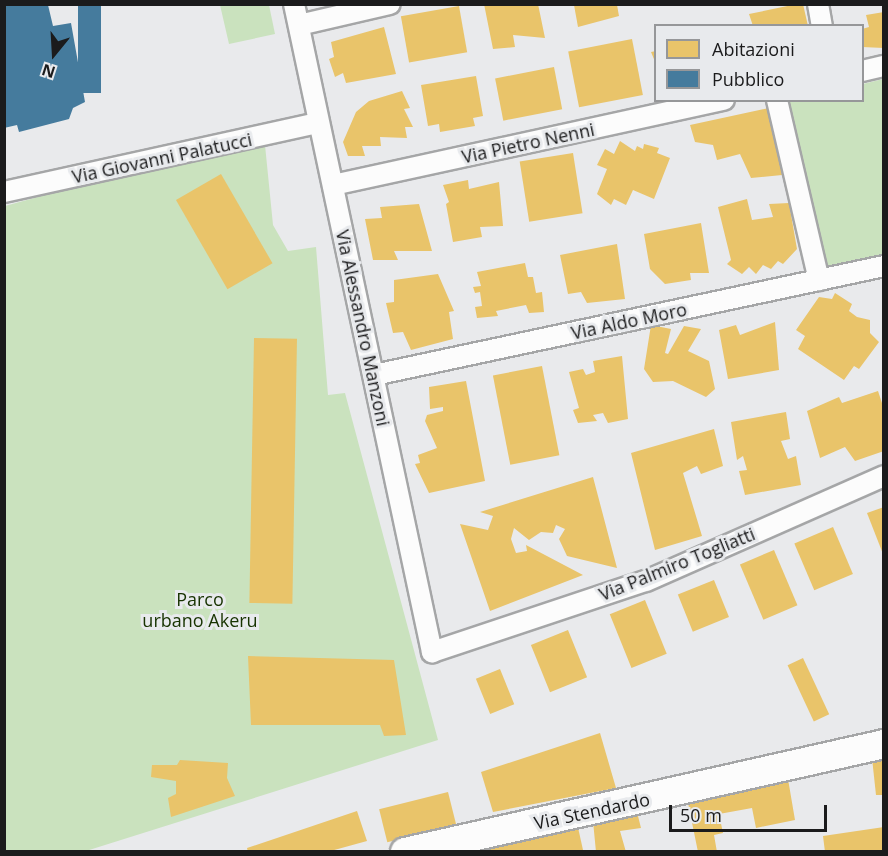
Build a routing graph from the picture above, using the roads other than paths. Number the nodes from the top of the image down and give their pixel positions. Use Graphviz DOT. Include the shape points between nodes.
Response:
graph roads {
  1 [pos="294,4"];
  2 [pos="390,4"];
  3 [pos="818,4"];
  4 [pos="822,24"];
  5 [pos="299,25"];
  6 [pos="884,66"];
  7 [pos="864,70"];
  8 [pos="715,102"];
  9 [pos="777,102"];
  10 [pos="319,123"];
  11 [pos="333,185"];
  12 [pos="4,192"];
  13 [pos="883,270"];
  14 [pos="819,280"];
  15 [pos="374,375"];
  16 [pos="884,476"];
  17 [pos="432,652"];
  18 [pos="884,744"];
  19 [pos="469,845"];
  20 [pos="405,852"];
  1 -- 5 [label="street, Via Alessandro Manzoni"];
  2 -- 5 [label="street"];
  3 -- 4 [label="street"];
  5 -- 10 [label="street, Via Alessandro Manzoni"];
  6 -- 7 [label="street"];
  8 -- 11 [label="street, Via Pietro Nenni"];
  9 -- 14 [label="street"];
  10 -- 11 [label="street, Via Alessandro Manzoni"];
  10 -- 12 [label="street, Via Giovanni Palatucci"];
  11 -- 15 [label="street, Via Alessandro Manzoni"];
  13 -- 14 [label="street, Via Aldo Moro"];
  14 -- 15 [label="street, Via Aldo Moro"];
  15 -- 17 [label="street, Via Alessandro Manzoni"];
  16 -- 17 [label="street, Via Palmiro Togliatti" via="645,581"];
  18 -- 19 [label="street, Via Stendardo"];
  19 -- 20 [label="street, Via Stendardo"];
}
